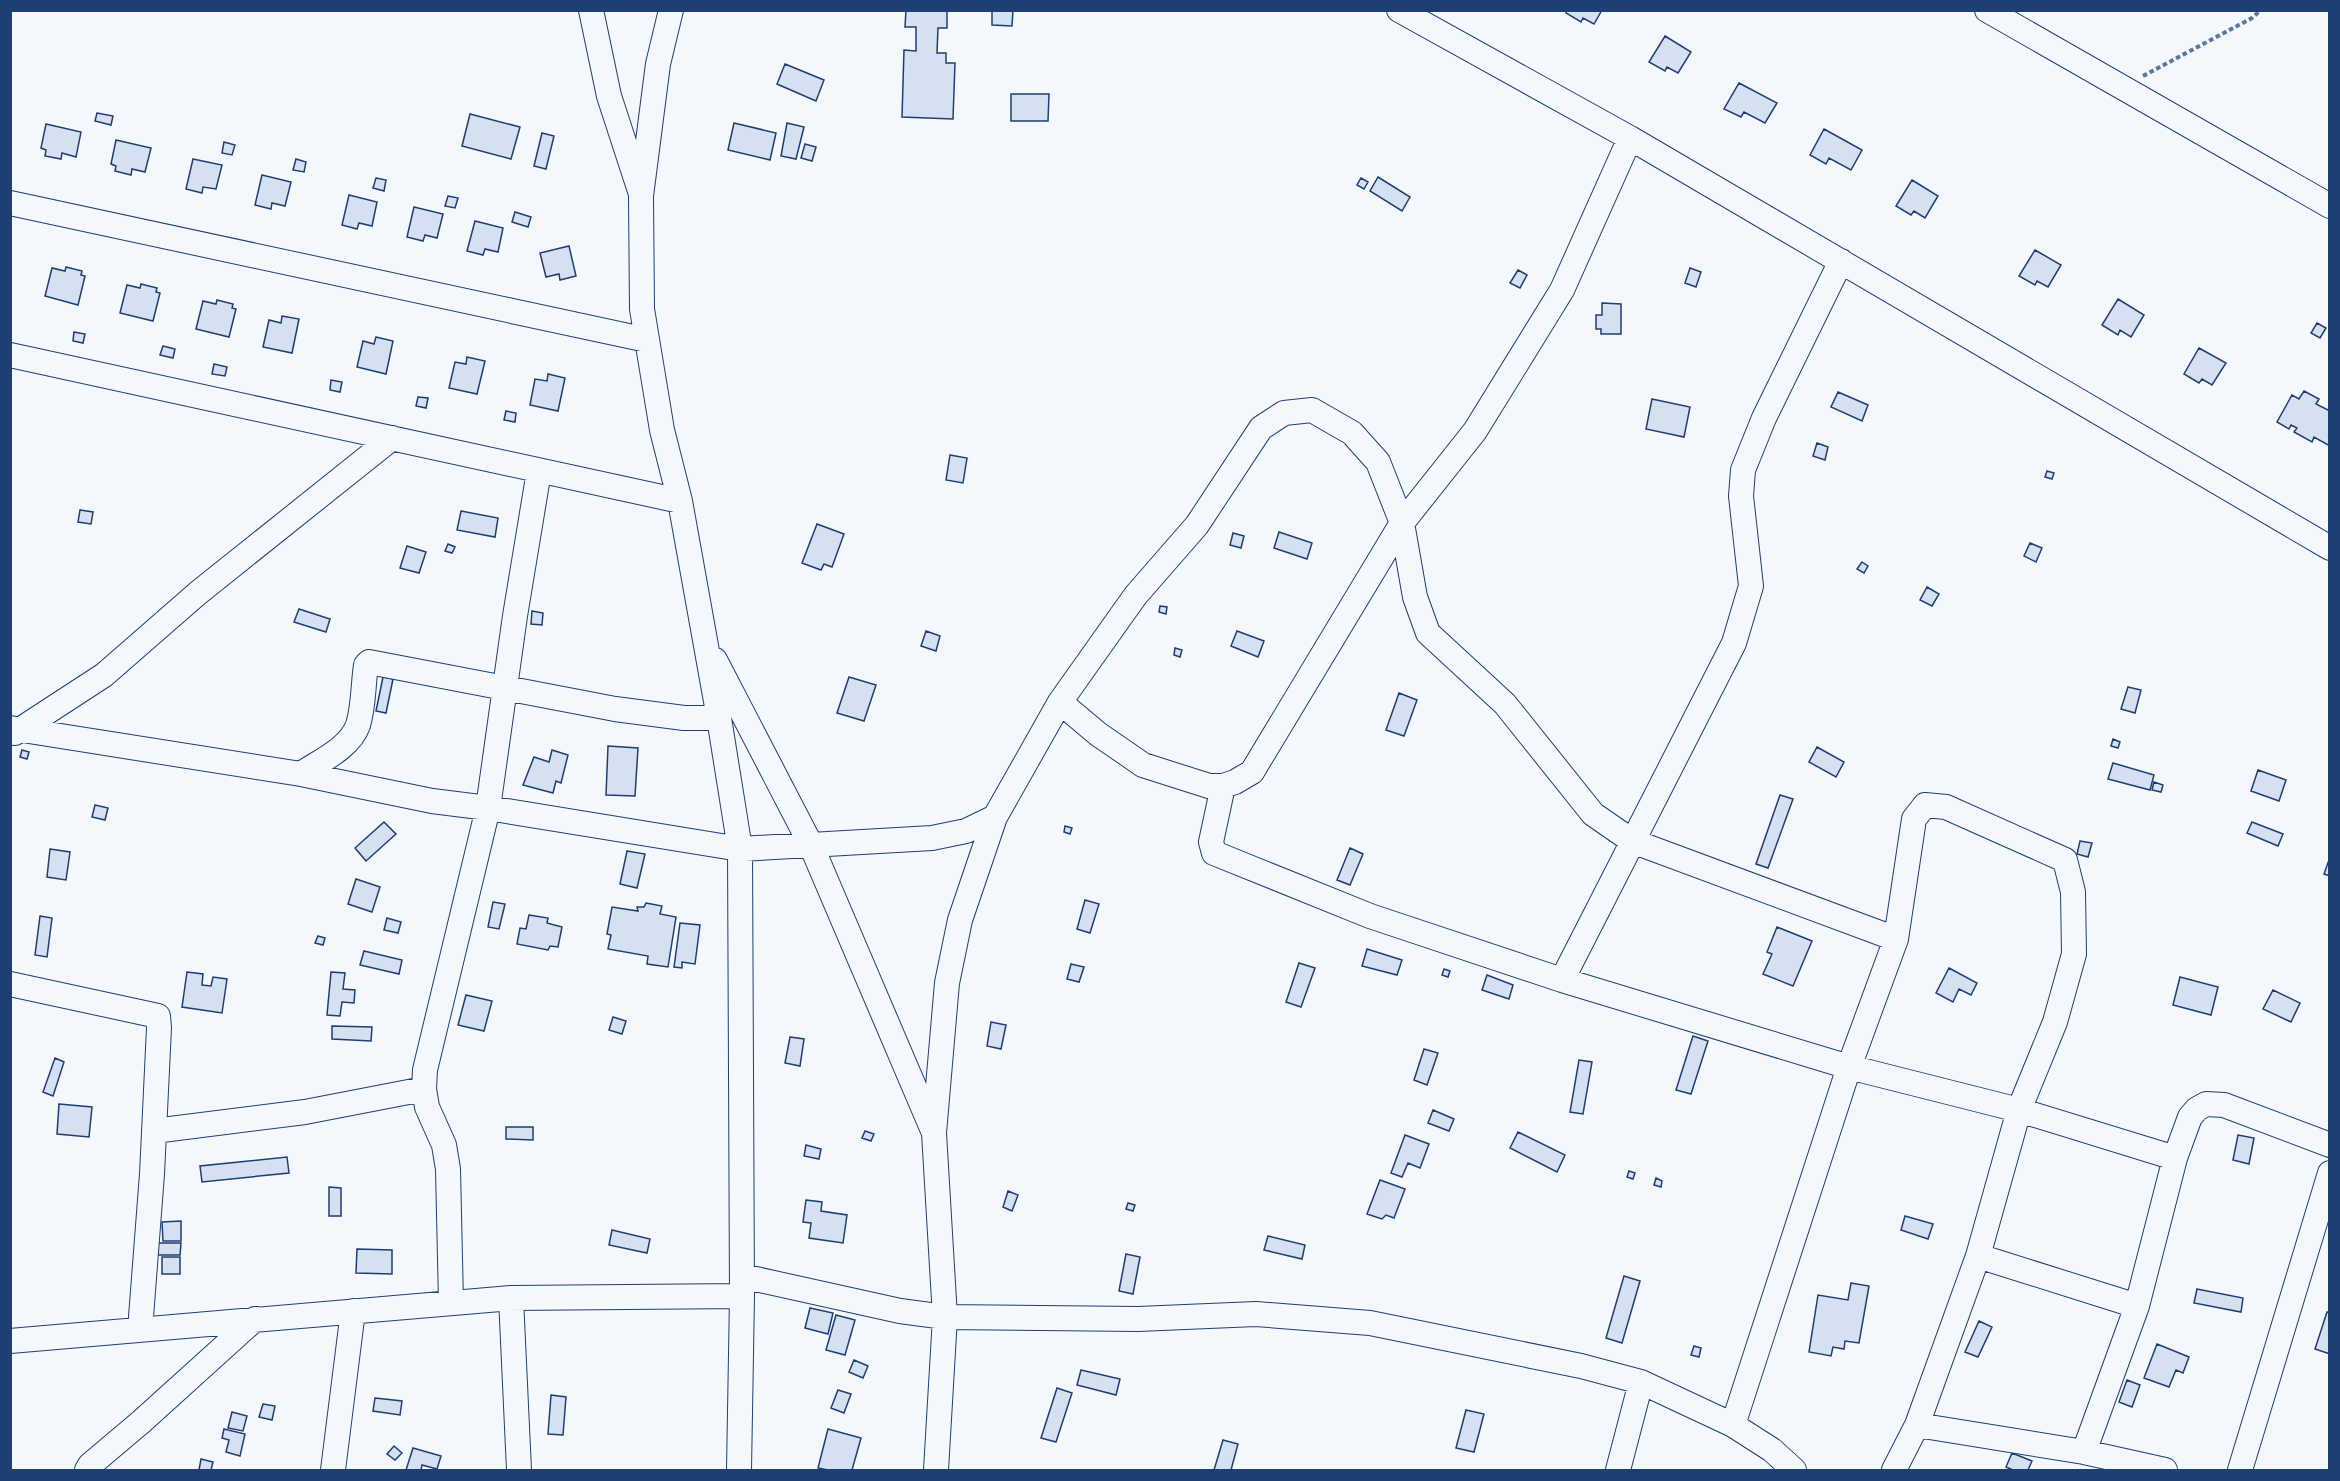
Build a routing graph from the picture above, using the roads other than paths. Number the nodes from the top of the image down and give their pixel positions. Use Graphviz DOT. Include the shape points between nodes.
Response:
graph roads {
  1 [pos="591,10"];
  2 [pos="671,10"];
  3 [pos="1399,10"];
  4 [pos="1987,10"];
  5 [pos="1630,138"];
  6 [pos="641,196"];
  7 [pos="10,203"];
  8 [pos="2330,206"];
  9 [pos="1841,261"];
  10 [pos="647,340"];
  11 [pos="10,355"];
  12 [pos="392,438"];
  13 [pos="539,471"];
  14 [pos="680,501"];
  15 [pos="1402,523"];
  16 [pos="2330,548"];
  17 [pos="704,639"];
  18 [pos="505,688"];
  19 [pos="1060,702"];
  20 [pos="719,718"];
  21 [pos="14,731"];
  22 [pos="301,774"];
  23 [pos="1223,786"];
  24 [pos="488,808"];
  25 [pos="995,817"];
  26 [pos="1632,841"];
  27 [pos="811,845"];
  28 [pos="740,849"];
  29 [pos="1896,939"];
  30 [pos="1562,980"];
  31 [pos="10,984"];
  32 [pos="1849,1067"];
  33 [pos="424,1089"];
  34 [pos="2019,1110"];
  35 [pos="154,1131"];
  36 [pos="934,1133"];
  37 [pos="2330,1145"];
  38 [pos="2175,1158"];
  39 [pos="2330,1173"];
  40 [pos="1978,1256"];
  41 [pos="742,1286"];
  42 [pos="511,1298"];
  43 [pos="451,1303"];
  44 [pos="2137,1306"];
  45 [pos="353,1311"];
  46 [pos="945,1317"];
  47 [pos="255,1319"];
  48 [pos="140,1330"];
  49 [pos="10,1341"];
  50 [pos="1641,1382"];
  51 [pos="1733,1425"];
  52 [pos="1917,1425"];
  53 [pos="2084,1452"];
  54 [pos="87,1470"];
  55 [pos="333,1470"];
  56 [pos="519,1470"];
  57 [pos="739,1470"];
  58 [pos="936,1470"];
  59 [pos="1618,1470"];
  60 [pos="1794,1470"];
  61 [pos="1894,1470"];
  62 [pos="2165,1470"];
  63 [pos="2240,1470"];
  1 -- 6 [label="street" via="609,96"];
  2 -- 6 [label="street" via="658,64"];
  3 -- 5 [label="street"];
  4 -- 8 [label="street"];
  5 -- 9 [label="street"];
  5 -- 15 [label="street" via="1562,290 1475,431"];
  6 -- 10 [label="street" via="642,309"];
  7 -- 10 [label="street"];
  9 -- 16 [label="street"];
  9 -- 26 [label="street" via="1764,418 1743,470 1741,496 1750,586 1734,643"];
  10 -- 14 [label="street" via="662,430"];
  11 -- 12 [label="street"];
  12 -- 13 [label="street"];
  12 -- 21 [label="street" via="198,593 104,675"];
  13 -- 14 [label="street"];
  13 -- 18 [label="street"];
  14 -- 17 [label="street"];
  15 -- 19 [label="street" via="1378,462 1352,432 1312,410 1284,413 1261,428 1197,525 1136,595"];
  15 -- 23 [label="street" via="1252,772"];
  15 -- 26 [label="street" via="1415,597 1428,633 1505,704 1593,814"];
  17 -- 20 [label="street"];
  17 -- 27 [label="street"];
  18 -- 20 [label="street" via="615,709 684,718"];
  18 -- 22 [label="street" via="369,662 353,734"];
  18 -- 24 [label="street"];
  19 -- 23 [label="street" via="1143,765 1209,786"];
  19 -- 25 [label="street"];
  20 -- 28 [label="street"];
  21 -- 22 [label="street"];
  22 -- 24 [label="street" via="432,801"];
  23 -- 30 [label="street" via="1211,842 1214,853 1370,916"];
  24 -- 28 [label="street"];
  24 -- 33 [label="street" via="437,1016"];
  25 -- 27 [label="street" via="966,831 932,838"];
  25 -- 36 [label="street" via="960,920 947,982"];
  26 -- 29 [label="street"];
  26 -- 30 [label="street"];
  27 -- 28 [label="street"];
  27 -- 36 [label="street"];
  28 -- 41 [label="street"];
  29 -- 32 [label="street"];
  29 -- 34 [label="street" via="1914,819 1925,805 1946,807 2065,860 2073,892 2074,954 2055,1022"];
  30 -- 32 [label="street"];
  31 -- 35 [label="street" via="158,1016"];
  32 -- 34 [label="street"];
  32 -- 51 [label="street"];
  33 -- 35 [label="street" via="304,1112"];
  33 -- 43 [label="street" via="444,1145 448,1169"];
  34 -- 38 [label="street"];
  34 -- 40 [label="street"];
  35 -- 48 [label="street"];
  36 -- 46 [label="street"];
  37 -- 38 [label="street" via="2214,1103 2197,1109 2190,1118"];
  38 -- 44 [label="street"];
  39 -- 63 [label="street"];
  40 -- 44 [label="street"];
  40 -- 52 [label="street"];
  41 -- 42 [label="street"];
  41 -- 46 [label="street"];
  41 -- 57 [label="street"];
  42 -- 43 [label="street"];
  42 -- 56 [label="street"];
  43 -- 45 [label="street"];
  44 -- 53 [label="street"];
  45 -- 47 [label="street"];
  45 -- 55 [label="street"];
  46 -- 50 [label="street" via="1138,1319 1256,1314 1370,1323"];
  46 -- 58 [label="street"];
  47 -- 48 [label="street"];
  47 -- 54 [label="street"];
  48 -- 49 [label="street"];
  50 -- 51 [label="street"];
  50 -- 59 [label="street"];
  51 -- 60 [label="street" via="1772,1450"];
  52 -- 53 [label="street"];
  52 -- 61 [label="street"];
  53 -- 62 [label="street"];
}
